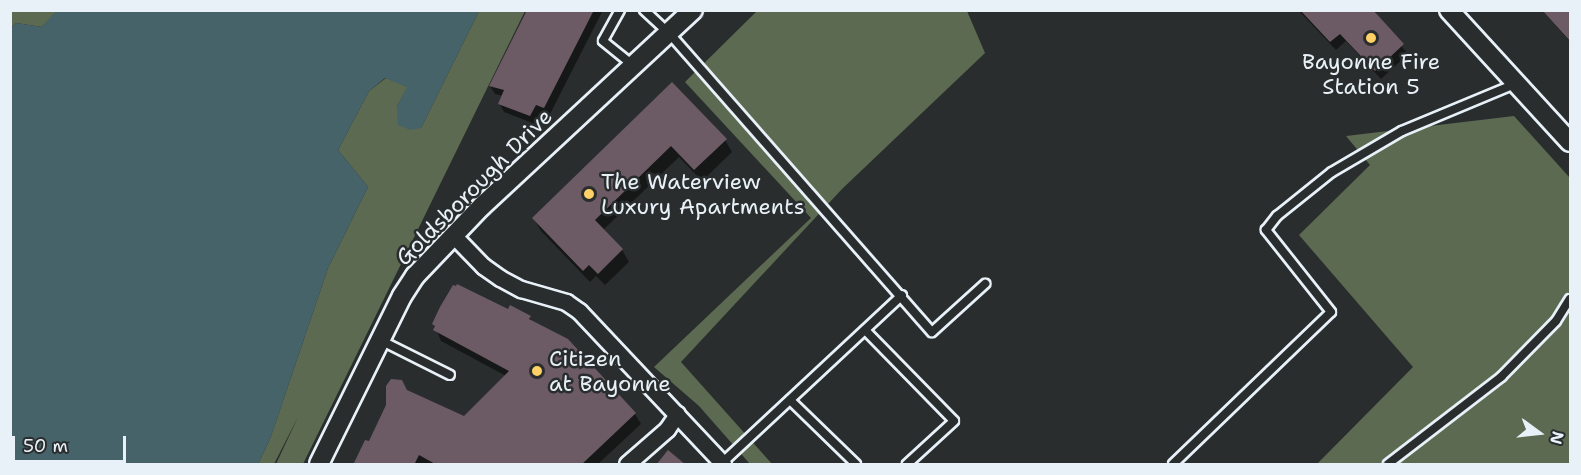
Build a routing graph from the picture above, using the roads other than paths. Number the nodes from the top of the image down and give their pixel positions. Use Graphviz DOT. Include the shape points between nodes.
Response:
graph roads {
  1 [pos="620,10"];
  2 [pos="644,10"];
  3 [pos="693,10"];
  4 [pos="1449,10"];
  5 [pos="669,33"];
  6 [pos="633,66"];
  7 [pos="1516,83"];
  8 [pos="1570,142"];
  9 [pos="453,235"];
  10 [pos="985,284"];
  11 [pos="902,295"];
  12 [pos="1570,299"];
  13 [pos="865,330"];
  14 [pos="380,340"];
  15 [pos="450,375"];
  16 [pos="790,400"];
  17 [pos="677,414"];
  18 [pos="723,464"];
  19 [pos="319,465"];
  20 [pos="627,465"];
  21 [pos="856,465"];
  22 [pos="907,465"];
  23 [pos="1173,465"];
  24 [pos="1389,465"];
  1 -- 6 [label="lane" via="603,41"];
  2 -- 5 [label="lane"];
  3 -- 5 [label="street, Goldsborough Drive"];
  4 -- 7 [label="street"];
  5 -- 6 [label="street, Goldsborough Drive"];
  5 -- 11 [label="lane"];
  6 -- 9 [label="street, Goldsborough Drive"];
  7 -- 8 [label="street"];
  7 -- 23 [label="lane" via="1402,131 1332,172 1277,216 1266,230 1330,312"];
  9 -- 14 [label="street, Goldsborough Drive" via="408,286"];
  9 -- 17 [label="street" via="500,278 579,311"];
  10 -- 11 [label="lane" via="932,332"];
  11 -- 13 [label="lane"];
  12 -- 24 [label="lane" via="1556,321 1501,377"];
  13 -- 16 [label="lane"];
  13 -- 22 [label="lane" via="954,421"];
  14 -- 15 [label="lane"];
  14 -- 19 [label="street, Goldsborough Drive"];
  16 -- 18 [label="lane"];
  16 -- 21 [label="lane"];
  17 -- 18 [label="street"];
  17 -- 20 [label="street" via="667,429"];
}
